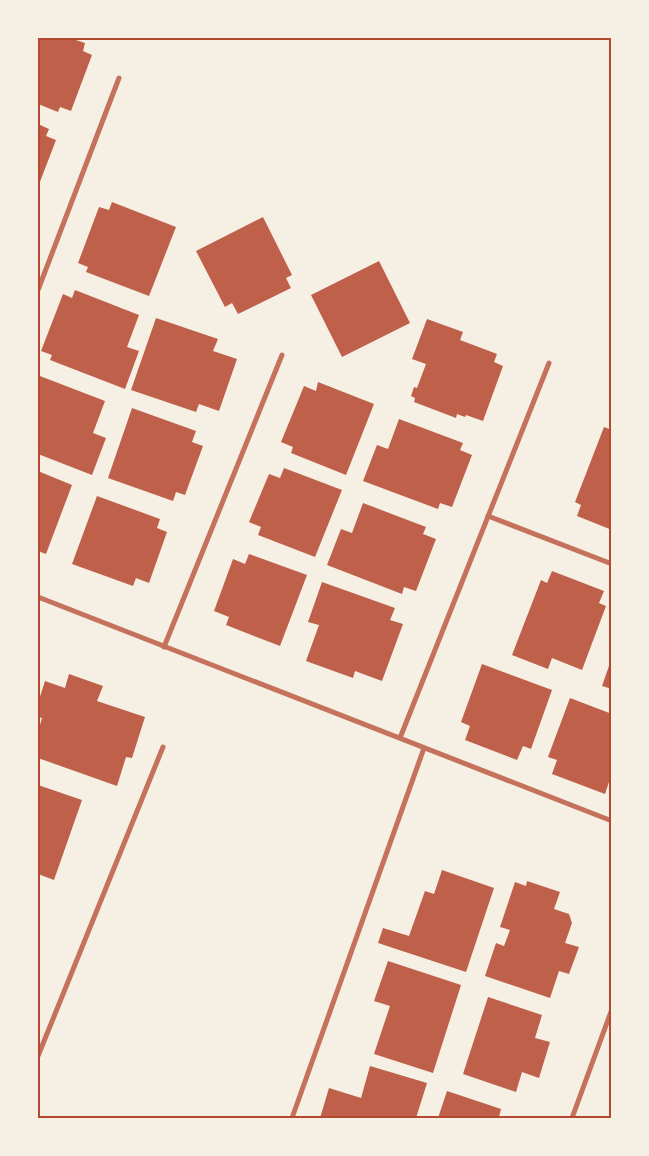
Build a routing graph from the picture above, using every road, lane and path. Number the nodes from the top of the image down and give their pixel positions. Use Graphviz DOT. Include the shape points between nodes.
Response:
graph roads {
  1 [pos="119,78"];
  2 [pos="38,290"];
  3 [pos="282,355"];
  4 [pos="549,363"];
  5 [pos="488,516"];
  6 [pos="612,564"];
  7 [pos="38,596"];
  8 [pos="164,646"];
  9 [pos="400,738"];
  10 [pos="163,747"];
  11 [pos="424,748"];
  12 [pos="612,821"];
  13 [pos="612,1009"];
  14 [pos="38,1056"];
  15 [pos="292,1118"];
  16 [pos="572,1118"];
  1 -- 2 [label="street"];
  3 -- 8 [label="street"];
  4 -- 5 [label="street"];
  5 -- 6 [label="street"];
  5 -- 9 [label="street"];
  7 -- 8 [label="street"];
  8 -- 9 [label="street"];
  9 -- 11 [label="street"];
  10 -- 14 [label="street"];
  11 -- 12 [label="street"];
  11 -- 15 [label="street"];
  13 -- 16 [label="street"];
}
